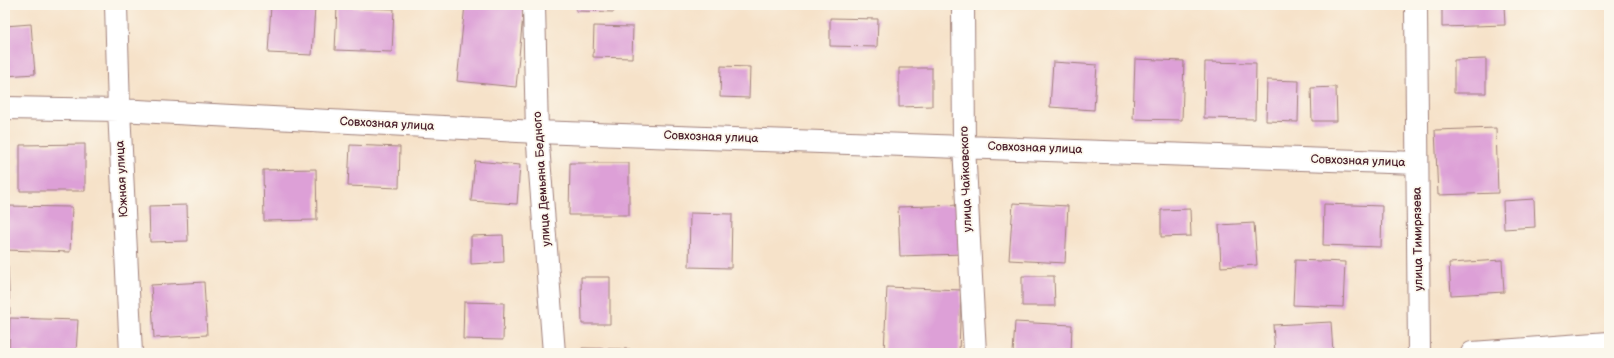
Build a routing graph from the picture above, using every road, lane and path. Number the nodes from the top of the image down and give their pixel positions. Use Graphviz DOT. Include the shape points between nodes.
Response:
graph roads {
  1 [pos="116,5"];
  2 [pos="534,5"];
  3 [pos="963,5"];
  4 [pos="1416,5"];
  5 [pos="5,108"];
  6 [pos="119,110"];
  7 [pos="537,132"];
  8 [pos="964,146"];
  9 [pos="1417,163"];
  10 [pos="1609,344"];
  11 [pos="131,353"];
  12 [pos="554,353"];
  13 [pos="975,353"];
  14 [pos="1419,353"];
  15 [pos="1472,353"];
  1 -- 6 [label="street, Южная улица"];
  2 -- 7 [label="street, улица Демьяна Бедного"];
  3 -- 8 [label="street, улица Чайковского"];
  4 -- 9 [label="street, улица Тимирязева"];
  5 -- 6 [label="street, Совхозная улица"];
  6 -- 7 [label="street, Совхозная улица"];
  6 -- 11 [label="street, Южная улица"];
  7 -- 8 [label="street, Совхозная улица"];
  7 -- 12 [label="street, улица Демьяна Бедного"];
  8 -- 9 [label="street, Совхозная улица"];
  8 -- 13 [label="street, улица Чайковского"];
  9 -- 14 [label="street, улица Тимирязева"];
  10 -- 15 [label="street"];
}
